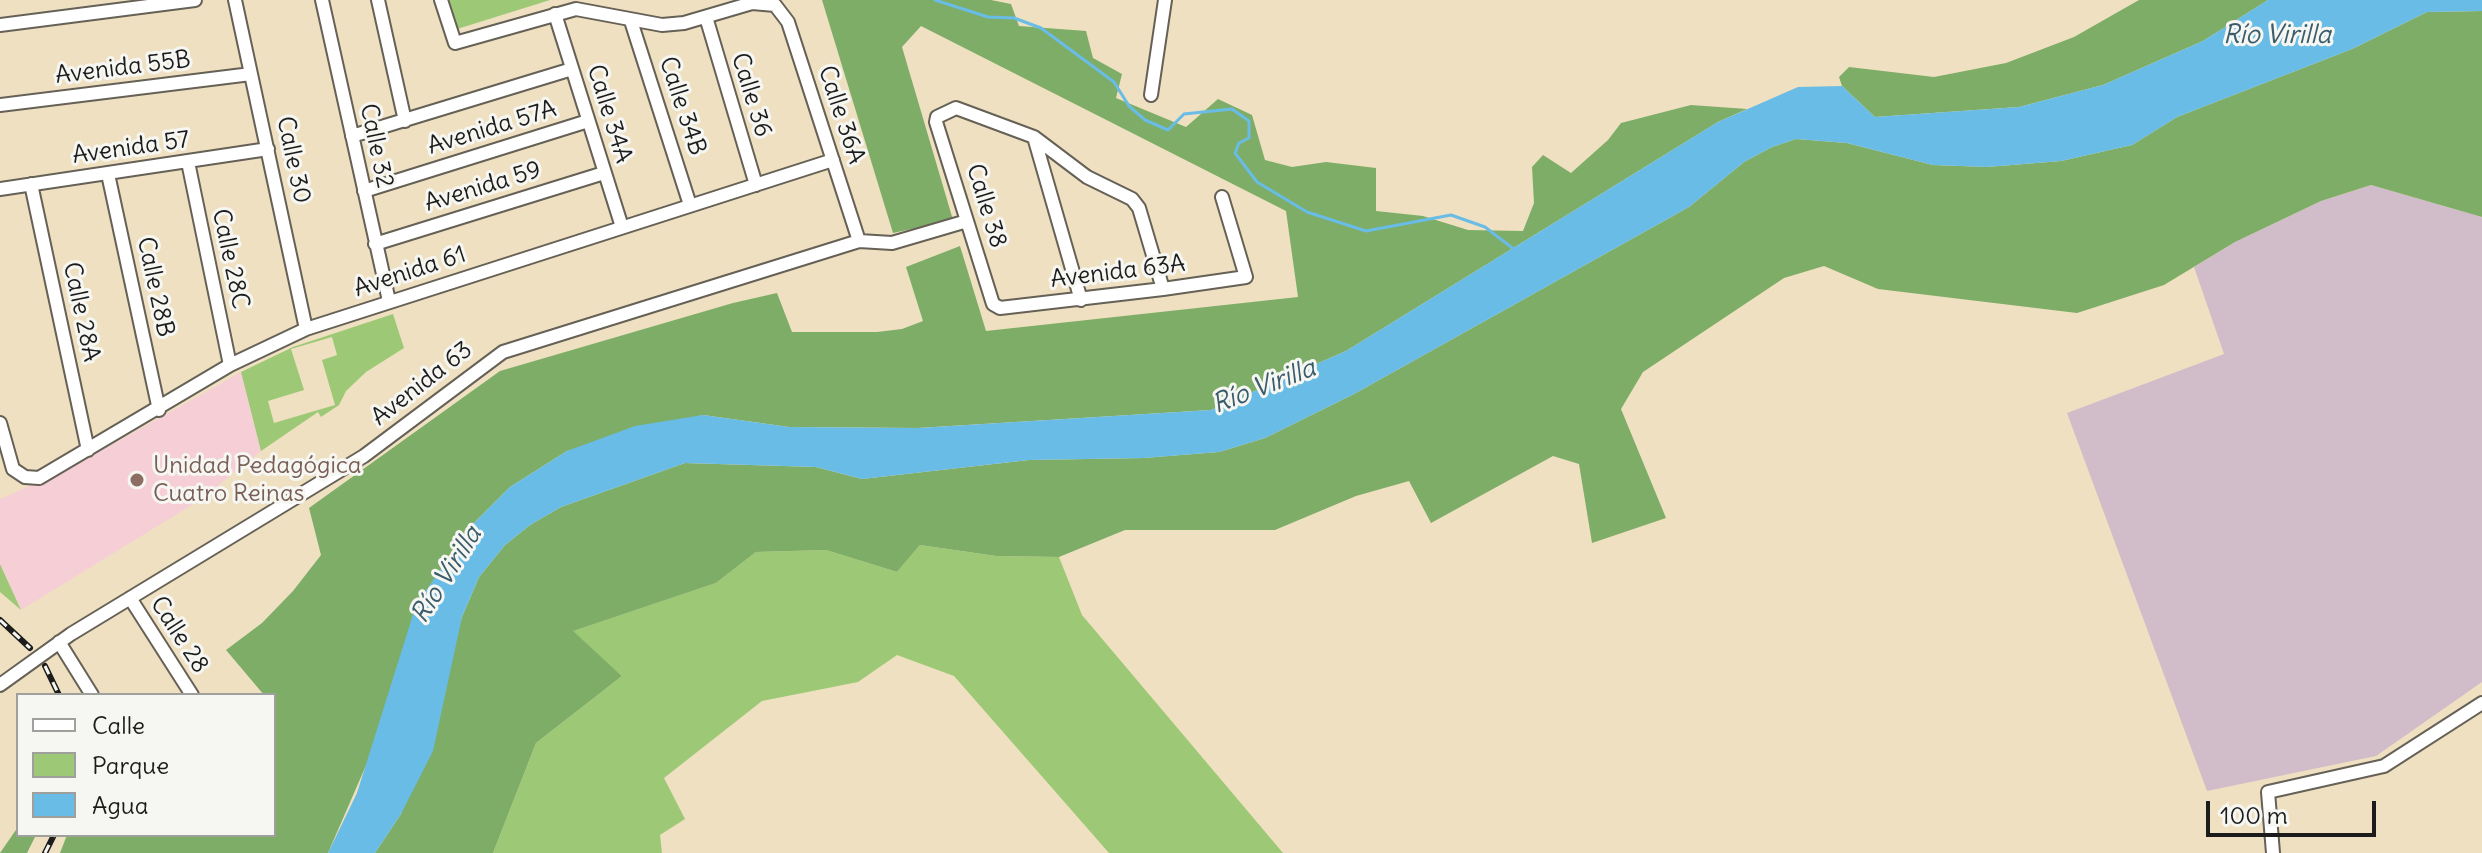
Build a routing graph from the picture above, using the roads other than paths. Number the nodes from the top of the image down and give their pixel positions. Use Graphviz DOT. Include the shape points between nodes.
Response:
graph roads {
  1 [pos="195,0"];
  2 [pos="235,0"];
  3 [pos="322,0"];
  4 [pos="378,0"];
  5 [pos="441,0"];
  6 [pos="1165,0"];
  7 [pos="555,14"];
  8 [pos="706,17"];
  9 [pos="631,21"];
  10 [pos="0,25"];
  11 [pos="572,69"];
  12 [pos="251,74"];
  13 [pos="1151,95"];
  14 [pos="0,105"];
  15 [pos="405,121"];
  16 [pos="588,121"];
  17 [pos="352,136"];
  18 [pos="1034,137"];
  19 [pos="268,149"];
  20 [pos="833,160"];
  21 [pos="188,162"];
  22 [pos="604,173"];
  23 [pos="108,174"];
  24 [pos="31,184"];
  25 [pos="756,185"];
  26 [pos="0,189"];
  27 [pos="364,191"];
  28 [pos="1222,197"];
  29 [pos="690,205"];
  30 [pos="967,221"];
  31 [pos="622,227"];
  32 [pos="859,241"];
  33 [pos="375,244"];
  34 [pos="1163,289"];
  35 [pos="1081,300"];
  36 [pos="389,301"];
  37 [pos="997,308"];
  38 [pos="306,329"];
  39 [pos="230,365"];
  40 [pos="159,410"];
  41 [pos="0,423"];
  42 [pos="88,450"];
  43 [pos="130,598"];
  44 [pos="59,642"];
  45 [pos="0,685"];
  46 [pos="91,693"];
  47 [pos="191,693"];
  48 [pos="2482,703"];
  49 [pos="2273,853"];
  1 -- 10 [label="street"];
  2 -- 12 [label="street, Calle 30"];
  3 -- 17 [label="street, Calle 32"];
  4 -- 15 [label="street"];
  5 -- 7 [label="street" via="453,43"];
  6 -- 13 [label="street"];
  7 -- 9 [label="street" via="586,9"];
  7 -- 11 [label="street, Calle 34A"];
  8 -- 9 [label="street" via="673,25"];
  8 -- 20 [label="street, Calle 36A" via="752,3 775,5 788,22"];
  8 -- 25 [label="street, Calle 36"];
  9 -- 29 [label="street, Calle 34B"];
  11 -- 15 [label="street"];
  11 -- 16 [label="street, Calle 34A"];
  12 -- 14 [label="street, Avenida 55B"];
  12 -- 19 [label="street, Calle 30"];
  15 -- 17 [label="street"];
  16 -- 22 [label="street, Calle 34A"];
  16 -- 27 [label="street, Avenida 57A"];
  17 -- 27 [label="street, Calle 32"];
  18 -- 30 [label="street, Calle 38" via="956,108 937,117"];
  18 -- 34 [label="street" via="1087,177 1132,199"];
  18 -- 35 [label="street"];
  19 -- 21 [label="street, Avenida 57"];
  19 -- 38 [label="street, Calle 30"];
  20 -- 25 [label="street, Avenida 61"];
  20 -- 32 [label="street, Calle 36A"];
  21 -- 23 [label="street, Avenida 57"];
  21 -- 39 [label="street, Calle 28C"];
  22 -- 31 [label="street, Calle 34A"];
  22 -- 33 [label="street, Avenida 59"];
  23 -- 24 [label="street, Avenida 57"];
  23 -- 40 [label="street, Calle 28B"];
  24 -- 26 [label="street, Avenida 57"];
  24 -- 42 [label="street, Calle 28A"];
  25 -- 29 [label="street, Avenida 61"];
  27 -- 33 [label="street, Calle 32"];
  28 -- 34 [label="street, Avenida 63A" via="1245,277"];
  29 -- 31 [label="street, Avenida 61"];
  30 -- 32 [label="street, Avenida 63" via="892,243"];
  30 -- 37 [label="street, Calle 38"];
  31 -- 36 [label="street, Avenida 61"];
  32 -- 43 [label="street, Avenida 63" via="490,358 364,456"];
  33 -- 36 [label="street, Calle 32"];
  34 -- 35 [label="street, Avenida 63A"];
  35 -- 37 [label="street, Avenida 63A"];
  36 -- 38 [label="street, Avenida 61"];
  38 -- 39 [label="street, Avenida 61"];
  39 -- 40 [label="street, Avenida 61"];
  40 -- 42 [label="street, Avenida 61"];
  41 -- 42 [label="street, Avenida 61" via="13,469 25,477 47,475"];
  43 -- 44 [label="street, Avenida 63"];
  43 -- 47 [label="street, Calle 28"];
  44 -- 45 [label="street, Avenida 63"];
  44 -- 46 [label="street"];
  48 -- 49 [label="street" via="2384,766 2268,792"];
}
